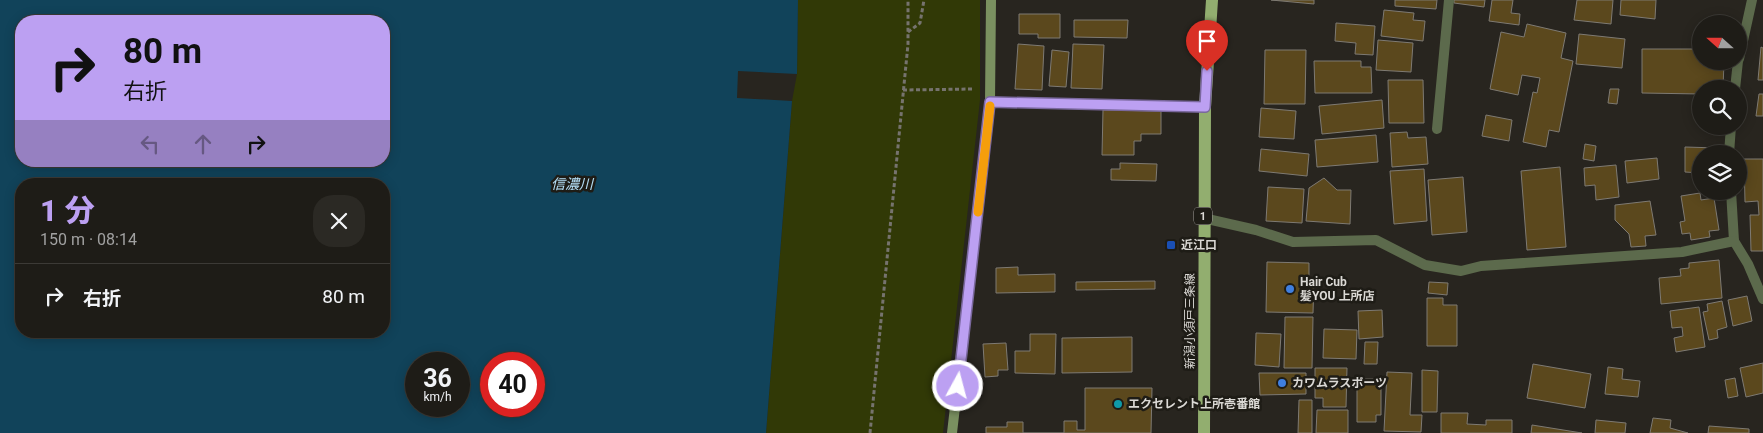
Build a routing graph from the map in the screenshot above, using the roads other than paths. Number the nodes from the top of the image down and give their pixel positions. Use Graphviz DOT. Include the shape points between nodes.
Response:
graph roads {
  1 [pos="991,0"];
  2 [pos="1212,0"];
  3 [pos="1449,0"];
  4 [pos="1752,0"];
  5 [pos="1748,17"];
  6 [pos="990,102"];
  7 [pos="1205,107"];
  8 [pos="1438,129"];
  9 [pos="1732,200"];
  10 [pos="1203,218"];
  11 [pos="1734,241"];
  12 [pos="1763,299"];
  13 [pos="952,433"];
  14 [pos="1204,433"];
  1 -- 6 [label="street"];
  2 -- 7 [label="main road, 新潟小須戸三条線 / 1"];
  3 -- 8 [label="street"];
  4 -- 5 [label="street"];
  6 -- 7 [label="street"];
  6 -- 13 [label="street"];
  7 -- 10 [label="main road, 新潟小須戸三条線 / 1"];
  9 -- 11 [label="street"];
  10 -- 11 [label="street" via="1293,242 1376,240 1425,265 1461,271 1481,266 1682,252"];
  10 -- 14 [label="main road, 新潟小須戸三条線 / 1"];
  11 -- 12 [label="street"];
}
